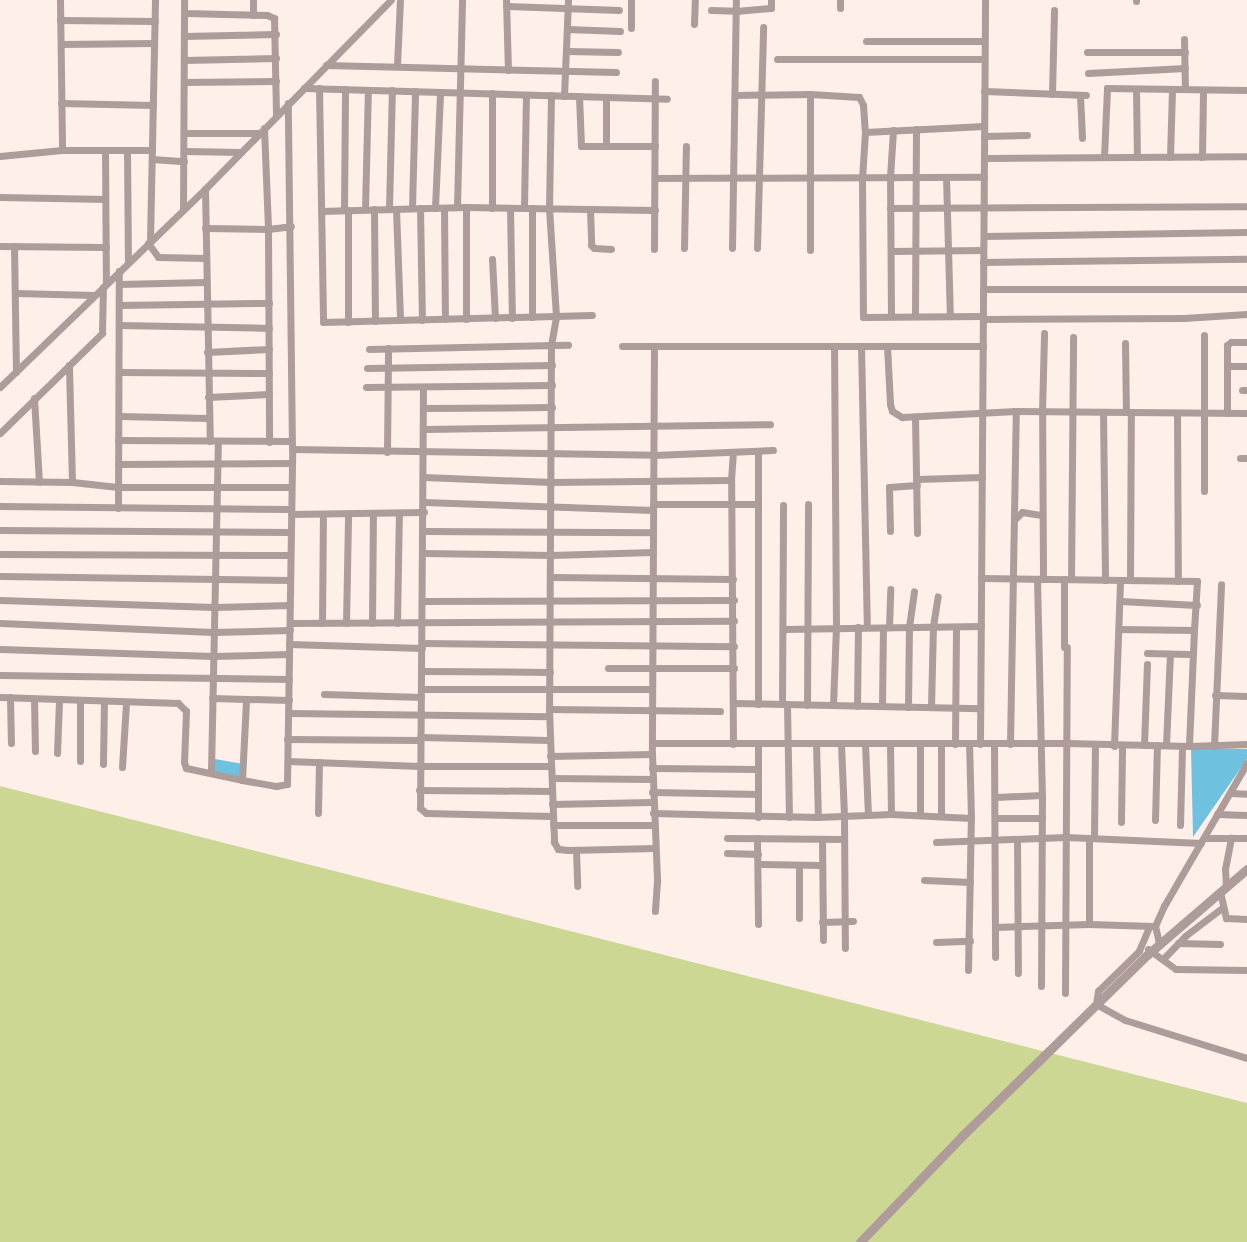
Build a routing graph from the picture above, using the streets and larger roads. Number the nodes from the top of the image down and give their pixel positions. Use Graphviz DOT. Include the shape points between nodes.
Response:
graph roads {
  1 [pos="60,0"];
  2 [pos="155,0"];
  3 [pos="184,0"];
  4 [pos="253,0"];
  5 [pos="391,0"];
  6 [pos="400,0"];
  7 [pos="462,0"];
  8 [pos="568,0"];
  9 [pos="631,0"];
  10 [pos="695,0"];
  11 [pos="736,0"];
  12 [pos="770,0"];
  13 [pos="985,0"];
  14 [pos="506,3"];
  15 [pos="567,8"];
  16 [pos="619,10"];
  17 [pos="711,10"];
  18 [pos="1054,10"];
  19 [pos="736,11"];
  20 [pos="184,13"];
  21 [pos="253,15"];
  22 [pos="60,20"];
  23 [pos="155,21"];
  24 [pos="694,24"];
  25 [pos="762,27"];
  26 [pos="631,28"];
  27 [pos="567,29"];
  28 [pos="620,31"];
  29 [pos="276,34"];
  30 [pos="184,36"];
  31 [pos="1184,39"];
  32 [pos="866,41"];
  33 [pos="984,41"];
  34 [pos="154,43"];
  35 [pos="61,44"];
  36 [pos="566,51"];
  37 [pos="618,52"];
  38 [pos="1087,52"];
  39 [pos="1184,52"];
  40 [pos="276,58"];
  41 [pos="778,59"];
  42 [pos="984,59"];
  43 [pos="184,60"];
  44 [pos="326,65"];
  45 [pos="397,65"];
  46 [pos="461,67"];
  47 [pos="1185,68"];
  48 [pos="508,70"];
  49 [pos="616,72"];
  50 [pos="565,73"];
  51 [pos="1088,73"];
  52 [pos="276,81"];
  53 [pos="655,81"];
  54 [pos="184,82"];
  55 [pos="304,88"];
  56 [pos="319,88"];
  57 [pos="344,89"];
  58 [pos="1136,89"];
  59 [pos="1172,89"];
  60 [pos="1185,89"];
  61 [pos="368,90"];
  62 [pos="392,90"];
  63 [pos="1203,90"];
  64 [pos="1247,90"];
  65 [pos="415,91"];
  66 [pos="984,91"];
  67 [pos="440,92"];
  68 [pos="461,92"];
  69 [pos="492,93"];
  70 [pos="526,94"];
  71 [pos="761,94"];
  72 [pos="810,94"];
  73 [pos="1052,94"];
  74 [pos="551,95"];
  75 [pos="735,95"];
  76 [pos="564,96"];
  77 [pos="579,96"];
  78 [pos="606,97"];
  79 [pos="656,98"];
  80 [pos="667,99"];
  81 [pos="61,103"];
  82 [pos="288,103"];
  83 [pos="153,105"];
  84 [pos="276,116"];
  85 [pos="984,126"];
  86 [pos="916,129"];
  87 [pos="262,130"];
  88 [pos="893,130"];
  89 [pos="865,132"];
  90 [pos="184,133"];
  91 [pos="984,136"];
  92 [pos="1027,136"];
  93 [pos="1082,138"];
  94 [pos="606,146"];
  95 [pos="655,146"];
  96 [pos="686,146"];
  97 [pos="62,150"];
  98 [pos="152,150"];
  99 [pos="127,151"];
  100 [pos="184,151"];
  101 [pos="104,152"];
  102 [pos="241,152"];
  103 [pos="0,156"];
  104 [pos="1247,156"];
  105 [pos="1104,157"];
  106 [pos="1137,157"];
  107 [pos="1170,157"];
  108 [pos="1202,157"];
  109 [pos="984,158"];
  110 [pos="152,159"];
  111 [pos="184,161"];
  112 [pos="890,177"];
  113 [pos="914,177"];
  114 [pos="946,177"];
  115 [pos="984,177"];
  116 [pos="655,178"];
  117 [pos="685,178"];
  118 [pos="810,178"];
  119 [pos="862,178"];
  120 [pos="734,179"];
  121 [pos="759,179"];
  122 [pos="205,189"];
  123 [pos="0,197"];
  124 [pos="105,199"];
  125 [pos="947,206"];
  126 [pos="984,206"];
  127 [pos="1247,206"];
  128 [pos="466,207"];
  129 [pos="914,207"];
  130 [pos="416,208"];
  131 [pos="436,208"];
  132 [pos="444,208"];
  133 [pos="457,208"];
  134 [pos="492,208"];
  135 [pos="510,208"];
  136 [pos="528,208"];
  137 [pos="549,208"];
  138 [pos="890,208"];
  139 [pos="374,209"];
  140 [pos="393,209"];
  141 [pos="590,209"];
  142 [pos="183,210"];
  143 [pos="321,210"];
  144 [pos="346,210"];
  145 [pos="365,210"];
  146 [pos="654,210"];
  147 [pos="291,226"];
  148 [pos="205,228"];
  149 [pos="268,229"];
  150 [pos="1247,232"];
  151 [pos="984,236"];
  152 [pos="149,241"];
  153 [pos="0,246"];
  154 [pos="14,246"];
  155 [pos="106,247"];
  156 [pos="684,248"];
  157 [pos="732,248"];
  158 [pos="756,248"];
  159 [pos="611,249"];
  160 [pos="654,249"];
  161 [pos="810,250"];
  162 [pos="915,250"];
  163 [pos="947,250"];
  164 [pos="983,250"];
  165 [pos="890,251"];
  166 [pos="206,258"];
  167 [pos="492,259"];
  168 [pos="1247,259"];
  169 [pos="128,262"];
  170 [pos="983,262"];
  171 [pos="119,270"];
  172 [pos="206,282"];
  173 [pos="119,284"];
  174 [pos="104,285"];
  175 [pos="1247,288"];
  176 [pos="983,289"];
  177 [pos="15,293"];
  178 [pos="94,295"];
  179 [pos="269,303"];
  180 [pos="119,305"];
  181 [pos="206,305"];
  182 [pos="1247,314"];
  183 [pos="592,315"];
  184 [pos="556,316"];
  185 [pos="891,316"];
  186 [pos="915,316"];
  187 [pos="950,316"];
  188 [pos="532,317"];
  189 [pos="983,317"];
  190 [pos="495,318"];
  191 [pos="512,318"];
  192 [pos="445,319"];
  193 [pos="466,319"];
  194 [pos="400,320"];
  195 [pos="422,320"];
  196 [pos="375,321"];
  197 [pos="348,322"];
  198 [pos="119,325"];
  199 [pos="207,328"];
  200 [pos="269,328"];
  201 [pos="1044,333"];
  202 [pos="1204,335"];
  203 [pos="1072,337"];
  204 [pos="1125,342"];
  205 [pos="1247,342"];
  206 [pos="552,345"];
  207 [pos="568,345"];
  208 [pos="622,346"];
  209 [pos="654,346"];
  210 [pos="834,346"];
  211 [pos="861,346"];
  212 [pos="887,346"];
  213 [pos="983,346"];
  214 [pos="388,348"];
  215 [pos="269,349"];
  216 [pos="369,349"];
  217 [pos="207,352"];
  218 [pos="69,365"];
  219 [pos="552,365"];
  220 [pos="1227,366"];
  221 [pos="1247,366"];
  222 [pos="367,368"];
  223 [pos="388,369"];
  224 [pos="16,372"];
  225 [pos="119,372"];
  226 [pos="207,372"];
  227 [pos="269,373"];
  228 [pos="552,385"];
  229 [pos="366,387"];
  230 [pos="0,388"];
  231 [pos="387,388"];
  232 [pos="423,388"];
  233 [pos="269,394"];
  234 [pos="208,397"];
  235 [pos="34,398"];
  236 [pos="552,407"];
  237 [pos="424,408"];
  238 [pos="1016,411"];
  239 [pos="1042,412"];
  240 [pos="1071,412"];
  241 [pos="1103,412"];
  242 [pos="983,413"];
  243 [pos="1128,413"];
  244 [pos="1177,413"];
  245 [pos="1204,413"];
  246 [pos="1227,413"];
  247 [pos="1247,413"];
  248 [pos="118,416"];
  249 [pos="916,417"];
  250 [pos="208,418"];
  251 [pos="770,424"];
  252 [pos="654,426"];
  253 [pos="552,427"];
  254 [pos="424,429"];
  255 [pos="0,432"];
  256 [pos="118,440"];
  257 [pos="210,441"];
  258 [pos="218,441"];
  259 [pos="291,441"];
  260 [pos="269,442"];
  261 [pos="292,449"];
  262 [pos="773,450"];
  263 [pos="758,451"];
  264 [pos="387,452"];
  265 [pos="424,452"];
  266 [pos="733,452"];
  267 [pos="551,454"];
  268 [pos="654,455"];
  269 [pos="218,462"];
  270 [pos="291,462"];
  271 [pos="118,464"];
  272 [pos="424,477"];
  273 [pos="982,477"];
  274 [pos="731,480"];
  275 [pos="0,481"];
  276 [pos="654,481"];
  277 [pos="39,482"];
  278 [pos="72,482"];
  279 [pos="551,482"];
  280 [pos="917,482"];
  281 [pos="218,486"];
  282 [pos="118,487"];
  283 [pos="291,487"];
  284 [pos="1204,490"];
  285 [pos="424,502"];
  286 [pos="733,503"];
  287 [pos="758,504"];
  288 [pos="808,504"];
  289 [pos="550,505"];
  290 [pos="783,505"];
  291 [pos="0,506"];
  292 [pos="653,507"];
  293 [pos="118,508"];
  294 [pos="216,509"];
  295 [pos="291,512"];
  296 [pos="424,512"];
  297 [pos="373,513"];
  298 [pos="399,513"];
  299 [pos="323,514"];
  300 [pos="348,514"];
  301 [pos="1042,515"];
  302 [pos="1015,519"];
  303 [pos="0,530"];
  304 [pos="424,531"];
  305 [pos="551,531"];
  306 [pos="890,531"];
  307 [pos="291,532"];
  308 [pos="653,532"];
  309 [pos="217,533"];
  310 [pos="917,533"];
  311 [pos="423,552"];
  312 [pos="653,552"];
  313 [pos="0,554"];
  314 [pos="290,555"];
  315 [pos="551,555"];
  316 [pos="215,556"];
  317 [pos="0,576"];
  318 [pos="653,576"];
  319 [pos="551,577"];
  320 [pos="981,578"];
  321 [pos="1014,578"];
  322 [pos="733,579"];
  323 [pos="1040,579"];
  324 [pos="1064,579"];
  325 [pos="1071,579"];
  326 [pos="290,580"];
  327 [pos="1104,580"];
  328 [pos="1120,580"];
  329 [pos="1130,580"];
  330 [pos="214,581"];
  331 [pos="1178,581"];
  332 [pos="1221,584"];
  333 [pos="890,589"];
  334 [pos="914,591"];
  335 [pos="938,596"];
  336 [pos="0,600"];
  337 [pos="653,600"];
  338 [pos="734,600"];
  339 [pos="422,601"];
  340 [pos="550,601"];
  341 [pos="1120,601"];
  342 [pos="290,605"];
  343 [pos="1196,605"];
  344 [pos="214,607"];
  345 [pos="734,621"];
  346 [pos="397,622"];
  347 [pos="422,622"];
  348 [pos="0,623"];
  349 [pos="322,623"];
  350 [pos="346,623"];
  351 [pos="372,623"];
  352 [pos="551,623"];
  353 [pos="653,623"];
  354 [pos="933,626"];
  355 [pos="981,626"];
  356 [pos="290,627"];
  357 [pos="808,627"];
  358 [pos="858,627"];
  359 [pos="867,627"];
  360 [pos="886,627"];
  361 [pos="909,627"];
  362 [pos="956,627"];
  363 [pos="836,628"];
  364 [pos="783,629"];
  365 [pos="1119,629"];
  366 [pos="1194,630"];
  367 [pos="213,632"];
  368 [pos="289,644"];
  369 [pos="422,645"];
  370 [pos="551,646"];
  371 [pos="653,646"];
  372 [pos="734,646"];
  373 [pos="0,649"];
  374 [pos="1147,653"];
  375 [pos="289,654"];
  376 [pos="1170,654"];
  377 [pos="1188,654"];
  378 [pos="213,656"];
  379 [pos="1147,664"];
  380 [pos="608,668"];
  381 [pos="652,668"];
  382 [pos="734,668"];
  383 [pos="421,671"];
  384 [pos="550,672"];
  385 [pos="0,675"];
  386 [pos="212,677"];
  387 [pos="289,679"];
  388 [pos="421,689"];
  389 [pos="652,689"];
  390 [pos="550,690"];
  391 [pos="324,694"];
  392 [pos="1215,695"];
  393 [pos="1247,696"];
  394 [pos="0,697"];
  395 [pos="10,697"];
  396 [pos="421,697"];
  397 [pos="212,698"];
  398 [pos="34,699"];
  399 [pos="59,700"];
  400 [pos="246,700"];
  401 [pos="289,700"];
  402 [pos="80,701"];
  403 [pos="104,702"];
  404 [pos="126,703"];
  405 [pos="734,703"];
  406 [pos="758,704"];
  407 [pos="785,704"];
  408 [pos="807,705"];
  409 [pos="833,705"];
  410 [pos="858,706"];
  411 [pos="882,706"];
  412 [pos="908,707"];
  413 [pos="931,707"];
  414 [pos="956,708"];
  415 [pos="980,708"];
  416 [pos="652,709"];
  417 [pos="720,711"];
  418 [pos="289,713"];
  419 [pos="549,713"];
  420 [pos="420,716"];
  421 [pos="420,738"];
  422 [pos="287,739"];
  423 [pos="549,740"];
  424 [pos="11,743"];
  425 [pos="652,743"];
  426 [pos="816,743"];
  427 [pos="1040,743"];
  428 [pos="1067,743"];
  429 [pos="733,744"];
  430 [pos="758,744"];
  431 [pos="841,744"];
  432 [pos="865,744"];
  433 [pos="890,744"];
  434 [pos="942,744"];
  435 [pos="955,744"];
  436 [pos="969,744"];
  437 [pos="980,744"];
  438 [pos="994,744"];
  439 [pos="1010,744"];
  440 [pos="1247,744"];
  441 [pos="788,745"];
  442 [pos="920,745"];
  443 [pos="1095,745"];
  444 [pos="1144,745"];
  445 [pos="1156,745"];
  446 [pos="1166,745"];
  447 [pos="1114,746"];
  448 [pos="1122,746"];
  449 [pos="1186,746"];
  450 [pos="1214,746"];
  451 [pos="35,752"];
  452 [pos="57,753"];
  453 [pos="652,754"];
  454 [pos="550,756"];
  455 [pos="80,761"];
  456 [pos="288,761"];
  457 [pos="320,762"];
  458 [pos="1247,763"];
  459 [pos="103,764"];
  460 [pos="419,766"];
  461 [pos="551,766"];
  462 [pos="122,767"];
  463 [pos="652,768"];
  464 [pos="758,769"];
  465 [pos="210,771"];
  466 [pos="552,778"];
  467 [pos="652,779"];
  468 [pos="242,780"];
  469 [pos="419,790"];
  470 [pos="552,791"];
  471 [pos="652,792"];
  472 [pos="1230,793"];
  473 [pos="758,794"];
  474 [pos="1247,794"];
  475 [pos="1042,795"];
  476 [pos="995,797"];
  477 [pos="652,802"];
  478 [pos="552,804"];
  479 [pos="318,813"];
  480 [pos="653,813"];
  481 [pos="891,814"];
  482 [pos="1218,814"];
  483 [pos="868,815"];
  484 [pos="920,815"];
  485 [pos="941,815"];
  486 [pos="1247,815"];
  487 [pos="552,816"];
  488 [pos="758,817"];
  489 [pos="789,817"];
  490 [pos="818,817"];
  491 [pos="844,817"];
  492 [pos="971,818"];
  493 [pos="995,818"];
  494 [pos="1042,818"];
  495 [pos="1155,820"];
  496 [pos="1121,822"];
  497 [pos="553,825"];
  498 [pos="654,825"];
  499 [pos="1180,825"];
  500 [pos="1066,837"];
  501 [pos="726,838"];
  502 [pos="757,838"];
  503 [pos="1042,838"];
  504 [pos="1092,838"];
  505 [pos="1231,838"];
  506 [pos="1247,838"];
  507 [pos="1017,839"];
  508 [pos="822,840"];
  509 [pos="844,840"];
  510 [pos="995,840"];
  511 [pos="1202,840"];
  512 [pos="936,842"];
  513 [pos="970,842"];
  514 [pos="654,848"];
  515 [pos="576,850"];
  516 [pos="727,853"];
  517 [pos="758,854"];
  518 [pos="758,864"];
  519 [pos="821,865"];
  520 [pos="800,866"];
  521 [pos="1247,869"];
  522 [pos="924,880"];
  523 [pos="970,882"];
  524 [pos="577,886"];
  525 [pos="1223,889"];
  526 [pos="1223,907"];
  527 [pos="655,911"];
  528 [pos="799,918"];
  529 [pos="1247,919"];
  530 [pos="854,921"];
  531 [pos="822,922"];
  532 [pos="845,922"];
  533 [pos="758,924"];
  534 [pos="1089,924"];
  535 [pos="1065,925"];
  536 [pos="1018,926"];
  537 [pos="1042,926"];
  538 [pos="995,927"];
  539 [pos="1152,927"];
  540 [pos="823,940"];
  541 [pos="936,942"];
  542 [pos="970,942"];
  543 [pos="1159,943"];
  544 [pos="1178,944"];
  545 [pos="1220,944"];
  546 [pos="1142,945"];
  547 [pos="845,948"];
  548 [pos="1151,951"];
  549 [pos="995,957"];
  550 [pos="1162,959"];
  551 [pos="968,970"];
  552 [pos="1247,970"];
  553 [pos="1018,973"];
  554 [pos="1041,986"];
  555 [pos="1065,992"];
  556 [pos="1096,1004"];
  557 [pos="1247,1058"];
  558 [pos="860,1242"];
  1 -- 22 [label="street"];
  2 -- 23 [label="street"];
  3 -- 20 [label="street"];
  4 -- 21 [label="street"];
  5 -- 44 [label="street"];
  6 -- 45 [label="street"];
  7 -- 46 [label="street"];
  8 -- 15 [label="street"];
  9 -- 26 [label="street"];
  10 -- 24 [label="street"];
  11 -- 19 [label="street"];
  12 -- 19 [label="street" via="771,8"];
  13 -- 33 [label="street"];
  14 -- 15 [label="street"];
  14 -- 48 [label="street"];
  15 -- 16 [label="street"];
  15 -- 27 [label="street"];
  17 -- 19 [label="street"];
  18 -- 73 [label="street"];
  19 -- 75 [label="street"];
  20 -- 21 [label="street"];
  20 -- 30 [label="street"];
  21 -- 29 [label="street" via="272,16"];
  22 -- 23 [label="street"];
  22 -- 35 [label="street"];
  23 -- 34 [label="street"];
  25 -- 71 [label="street"];
  27 -- 28 [label="street"];
  27 -- 36 [label="street"];
  29 -- 30 [label="street"];
  29 -- 40 [label="street"];
  30 -- 43 [label="street"];
  31 -- 39 [label="street"];
  32 -- 33 [label="street"];
  33 -- 42 [label="street"];
  34 -- 35 [label="street"];
  34 -- 83 [label="street"];
  35 -- 81 [label="street"];
  36 -- 37 [label="street"];
  36 -- 50 [label="street"];
  38 -- 39 [label="street"];
  39 -- 47 [label="street"];
  40 -- 43 [label="street"];
  40 -- 52 [label="street"];
  41 -- 42 [label="street"];
  42 -- 66 [label="street"];
  43 -- 54 [label="street"];
  44 -- 45 [label="street"];
  44 -- 55 [label="street"];
  45 -- 46 [label="street"];
  46 -- 48 [label="street"];
  46 -- 68 [label="street"];
  47 -- 51 [label="street"];
  47 -- 60 [label="street"];
  48 -- 50 [label="street"];
  49 -- 50 [label="street"];
  50 -- 76 [label="street"];
  52 -- 54 [label="street"];
  52 -- 84 [label="street"];
  53 -- 79 [label="street"];
  54 -- 90 [label="street"];
  55 -- 56 [label="street"];
  55 -- 82 [label="street"];
  56 -- 57 [label="street"];
  56 -- 143 [label="street"];
  57 -- 61 [label="street"];
  57 -- 144 [label="street"];
  58 -- 59 [label="street"];
  58 -- 105 [label="street" via="1107,88"];
  58 -- 106 [label="street"];
  59 -- 60 [label="street"];
  59 -- 107 [label="street"];
  60 -- 63 [label="street"];
  61 -- 62 [label="street"];
  61 -- 145 [label="street"];
  62 -- 65 [label="street"];
  62 -- 140 [label="street"];
  63 -- 64 [label="street"];
  63 -- 108 [label="street"];
  65 -- 67 [label="street"];
  65 -- 130 [label="street"];
  66 -- 73 [label="street"];
  66 -- 85 [label="street"];
  67 -- 68 [label="street"];
  67 -- 131 [label="street"];
  68 -- 69 [label="street"];
  68 -- 133 [label="street"];
  69 -- 70 [label="street"];
  69 -- 134 [label="street"];
  70 -- 74 [label="street"];
  70 -- 136 [label="street"];
  71 -- 72 [label="street"];
  71 -- 75 [label="street"];
  71 -- 121 [label="street"];
  72 -- 89 [label="street" via="859,97 863,105"];
  72 -- 118 [label="street"];
  73 -- 93 [label="street" via="1083,95"];
  74 -- 76 [label="street"];
  74 -- 137 [label="street"];
  75 -- 120 [label="street"];
  76 -- 77 [label="street"];
  77 -- 78 [label="street"];
  77 -- 94 [label="street" via="581,146"];
  78 -- 79 [label="street"];
  78 -- 94 [label="street"];
  79 -- 80 [label="street"];
  79 -- 95 [label="street"];
  81 -- 83 [label="street"];
  81 -- 97 [label="street"];
  82 -- 84 [label="street"];
  82 -- 147 [label="street"];
  83 -- 98 [label="street"];
  84 -- 87 [label="street"];
  85 -- 86 [label="street"];
  85 -- 91 [label="street"];
  86 -- 88 [label="street"];
  86 -- 113 [label="street"];
  87 -- 90 [label="street"];
  87 -- 102 [label="street"];
  87 -- 149 [label="street"];
  88 -- 89 [label="street"];
  88 -- 112 [label="street"];
  89 -- 119 [label="street"];
  90 -- 100 [label="street"];
  91 -- 92 [label="street"];
  91 -- 109 [label="street"];
  94 -- 95 [label="street"];
  95 -- 116 [label="street"];
  96 -- 117 [label="street"];
  97 -- 101 [label="street"];
  97 -- 103 [label="street"];
  98 -- 99 [label="street"];
  98 -- 110 [label="street"];
  99 -- 101 [label="street"];
  99 -- 169 [label="street"];
  100 -- 102 [label="street"];
  100 -- 111 [label="street"];
  101 -- 124 [label="street"];
  102 -- 122 [label="street"];
  104 -- 108 [label="street"];
  105 -- 106 [label="street"];
  105 -- 109 [label="street"];
  106 -- 107 [label="street"];
  107 -- 108 [label="street"];
  109 -- 115 [label="street"];
  110 -- 111 [label="street"];
  110 -- 152 [label="street"];
  111 -- 142 [label="street"];
  112 -- 113 [label="street"];
  112 -- 119 [label="street"];
  112 -- 138 [label="street"];
  113 -- 114 [label="street"];
  113 -- 129 [label="street"];
  114 -- 115 [label="street"];
  114 -- 125 [label="street"];
  115 -- 126 [label="street"];
  116 -- 117 [label="street"];
  116 -- 146 [label="street"];
  117 -- 120 [label="street"];
  117 -- 156 [label="street"];
  118 -- 119 [label="street"];
  118 -- 121 [label="street"];
  118 -- 161 [label="street"];
  119 -- 185 [label="street" via="863,317"];
  120 -- 121 [label="street"];
  120 -- 157 [label="street"];
  121 -- 158 [label="street"];
  122 -- 142 [label="street"];
  122 -- 148 [label="street"];
  123 -- 124 [label="street"];
  124 -- 155 [label="street"];
  125 -- 126 [label="street"];
  125 -- 129 [label="street"];
  125 -- 163 [label="street"];
  126 -- 127 [label="street"];
  126 -- 151 [label="street"];
  128 -- 133 [label="street"];
  128 -- 134 [label="street"];
  128 -- 193 [label="street"];
  129 -- 138 [label="street"];
  129 -- 162 [label="street"];
  130 -- 131 [label="street"];
  130 -- 140 [label="street"];
  130 -- 195 [label="street"];
  131 -- 132 [label="street"];
  132 -- 133 [label="street"];
  132 -- 192 [label="street"];
  134 -- 135 [label="street"];
  135 -- 136 [label="street"];
  135 -- 191 [label="street"];
  136 -- 137 [label="street"];
  136 -- 188 [label="street"];
  137 -- 141 [label="street"];
  137 -- 184 [label="street"];
  138 -- 165 [label="street"];
  139 -- 140 [label="street"];
  139 -- 145 [label="street"];
  139 -- 196 [label="street"];
  140 -- 194 [label="street"];
  141 -- 146 [label="street"];
  141 -- 159 [label="street" via="592,245 594,248"];
  142 -- 152 [label="street"];
  143 -- 144 [label="street"];
  143 -- 197 [label="street" via="322,322"];
  144 -- 145 [label="street"];
  144 -- 197 [label="street"];
  146 -- 160 [label="street"];
  147 -- 149 [label="street"];
  147 -- 259 [label="street"];
  148 -- 149 [label="street"];
  148 -- 166 [label="street"];
  149 -- 179 [label="street"];
  150 -- 151 [label="street"];
  151 -- 164 [label="street"];
  152 -- 166 [label="street" via="158,257"];
  152 -- 169 [label="street"];
  153 -- 154 [label="street"];
  154 -- 155 [label="street"];
  154 -- 177 [label="street"];
  155 -- 174 [label="street"];
  162 -- 163 [label="street"];
  162 -- 165 [label="street"];
  162 -- 186 [label="street"];
  163 -- 164 [label="street"];
  163 -- 187 [label="street"];
  164 -- 170 [label="street"];
  165 -- 185 [label="street"];
  166 -- 172 [label="street"];
  167 -- 190 [label="street"];
  168 -- 170 [label="street"];
  169 -- 171 [label="street"];
  170 -- 176 [label="street"];
  171 -- 173 [label="street"];
  171 -- 174 [label="street"];
  172 -- 173 [label="street"];
  172 -- 181 [label="street"];
  173 -- 180 [label="street"];
  174 -- 178 [label="street"];
  174 -- 218 [label="street" via="102,333"];
  175 -- 176 [label="street"];
  176 -- 189 [label="street"];
  177 -- 178 [label="street"];
  177 -- 224 [label="street"];
  178 -- 224 [label="street"];
  179 -- 181 [label="street"];
  179 -- 200 [label="street"];
  180 -- 181 [label="street"];
  180 -- 198 [label="street"];
  181 -- 199 [label="street"];
  182 -- 189 [label="street" via="1184,318"];
  183 -- 184 [label="street"];
  184 -- 188 [label="street"];
  184 -- 206 [label="street"];
  185 -- 186 [label="street"];
  186 -- 187 [label="street"];
  187 -- 189 [label="street"];
  188 -- 191 [label="street"];
  189 -- 213 [label="street"];
  190 -- 191 [label="street"];
  190 -- 193 [label="street"];
  192 -- 193 [label="street"];
  192 -- 195 [label="street"];
  194 -- 195 [label="street"];
  194 -- 196 [label="street"];
  196 -- 197 [label="street"];
  198 -- 199 [label="street"];
  198 -- 225 [label="street"];
  199 -- 200 [label="street"];
  199 -- 217 [label="street"];
  200 -- 215 [label="street"];
  201 -- 239 [label="street"];
  202 -- 245 [label="street"];
  203 -- 240 [label="street"];
  204 -- 243 [label="street"];
  205 -- 220 [label="street" via="1228,343"];
  206 -- 207 [label="street"];
  206 -- 214 [label="street"];
  206 -- 219 [label="street"];
  208 -- 209 [label="street"];
  209 -- 210 [label="street"];
  209 -- 252 [label="street"];
  210 -- 211 [label="street"];
  210 -- 363 [label="street"];
  211 -- 212 [label="street"];
  211 -- 359 [label="street"];
  212 -- 213 [label="street"];
  212 -- 249 [label="street" via="892,411 902,417"];
  213 -- 242 [label="street"];
  214 -- 216 [label="street"];
  214 -- 223 [label="street"];
  215 -- 217 [label="street"];
  215 -- 227 [label="street"];
  217 -- 226 [label="street"];
  218 -- 235 [label="street"];
  218 -- 278 [label="street"];
  219 -- 223 [label="street"];
  219 -- 228 [label="street"];
  220 -- 221 [label="street"];
  220 -- 246 [label="street"];
  222 -- 223 [label="street"];
  223 -- 231 [label="street"];
  224 -- 230 [label="street"];
  225 -- 226 [label="street"];
  225 -- 248 [label="street"];
  226 -- 227 [label="street"];
  226 -- 234 [label="street"];
  227 -- 233 [label="street"];
  228 -- 232 [label="street"];
  228 -- 236 [label="street"];
  229 -- 231 [label="street"];
  231 -- 232 [label="street"];
  231 -- 264 [label="street"];
  232 -- 237 [label="street"];
  233 -- 234 [label="street"];
  233 -- 260 [label="street"];
  234 -- 250 [label="street"];
  235 -- 255 [label="street"];
  235 -- 277 [label="street"];
  236 -- 237 [label="street"];
  236 -- 253 [label="street"];
  237 -- 254 [label="street"];
  238 -- 239 [label="street"];
  238 -- 242 [label="street"];
  238 -- 302 [label="street"];
  239 -- 240 [label="street"];
  239 -- 301 [label="street"];
  240 -- 241 [label="street"];
  240 -- 325 [label="street"];
  241 -- 243 [label="street"];
  241 -- 327 [label="street"];
  242 -- 249 [label="street"];
  242 -- 273 [label="street"];
  243 -- 244 [label="street"];
  243 -- 329 [label="street"];
  244 -- 245 [label="street"];
  244 -- 331 [label="street"];
  245 -- 246 [label="street"];
  245 -- 284 [label="street"];
  246 -- 247 [label="street"];
  248 -- 250 [label="street"];
  248 -- 256 [label="street"];
  249 -- 280 [label="street"];
  250 -- 257 [label="street"];
  251 -- 252 [label="street"];
  252 -- 253 [label="street"];
  252 -- 268 [label="street"];
  253 -- 254 [label="street"];
  253 -- 267 [label="street"];
  254 -- 265 [label="street"];
  256 -- 257 [label="street"];
  256 -- 271 [label="street"];
  257 -- 258 [label="street"];
  258 -- 260 [label="street"];
  258 -- 269 [label="street"];
  259 -- 260 [label="street"];
  259 -- 261 [label="street"];
  261 -- 264 [label="street"];
  261 -- 270 [label="street"];
  262 -- 263 [label="street"];
  263 -- 266 [label="street"];
  263 -- 287 [label="street"];
  264 -- 265 [label="street"];
  265 -- 267 [label="street"];
  265 -- 272 [label="street"];
  266 -- 268 [label="street"];
  266 -- 274 [label="street"];
  267 -- 268 [label="street"];
  267 -- 279 [label="street"];
  268 -- 276 [label="street"];
  269 -- 270 [label="street"];
  269 -- 271 [label="street"];
  269 -- 281 [label="street"];
  270 -- 283 [label="street"];
  271 -- 282 [label="street"];
  272 -- 279 [label="street"];
  272 -- 285 [label="street"];
  273 -- 280 [label="street"];
  273 -- 320 [label="street"];
  274 -- 276 [label="street"];
  274 -- 286 [label="street"];
  275 -- 277 [label="street"];
  276 -- 279 [label="street"];
  276 -- 292 [label="street"];
  277 -- 278 [label="street"];
  278 -- 282 [label="street"];
  279 -- 289 [label="street"];
  280 -- 306 [label="street" via="889,487"];
  280 -- 310 [label="street"];
  281 -- 282 [label="street"];
  281 -- 283 [label="street"];
  281 -- 294 [label="street"];
  282 -- 293 [label="street"];
  283 -- 295 [label="street"];
  285 -- 289 [label="street"];
  285 -- 296 [label="street"];
  286 -- 287 [label="street"];
  286 -- 292 [label="street"];
  286 -- 322 [label="street"];
  287 -- 406 [label="street"];
  288 -- 357 [label="street"];
  289 -- 292 [label="street"];
  289 -- 305 [label="street"];
  290 -- 364 [label="street"];
  291 -- 293 [label="street"];
  292 -- 308 [label="street"];
  293 -- 294 [label="street"];
  294 -- 295 [label="street"];
  294 -- 309 [label="street"];
  295 -- 299 [label="street"];
  295 -- 307 [label="street"];
  296 -- 298 [label="street"];
  296 -- 304 [label="street"];
  297 -- 298 [label="street"];
  297 -- 300 [label="street"];
  297 -- 351 [label="street"];
  298 -- 346 [label="street"];
  299 -- 300 [label="street"];
  299 -- 349 [label="street"];
  300 -- 350 [label="street"];
  301 -- 302 [label="street" via="1022,512"];
  301 -- 323 [label="street"];
  302 -- 321 [label="street"];
  303 -- 309 [label="street"];
  304 -- 305 [label="street"];
  304 -- 311 [label="street"];
  305 -- 308 [label="street"];
  305 -- 315 [label="street"];
  307 -- 309 [label="street"];
  307 -- 314 [label="street"];
  308 -- 312 [label="street"];
  309 -- 316 [label="street"];
  311 -- 315 [label="street"];
  311 -- 339 [label="street"];
  312 -- 315 [label="street"];
  312 -- 318 [label="street"];
  313 -- 316 [label="street"];
  314 -- 316 [label="street"];
  314 -- 326 [label="street"];
  315 -- 319 [label="street"];
  316 -- 330 [label="street"];
  317 -- 330 [label="street"];
  318 -- 319 [label="street"];
  318 -- 322 [label="street"];
  318 -- 337 [label="street"];
  319 -- 340 [label="street"];
  320 -- 321 [label="street"];
  320 -- 355 [label="street"];
  321 -- 323 [label="street"];
  321 -- 439 [label="street"];
  322 -- 338 [label="street"];
  323 -- 324 [label="street"];
  323 -- 427 [label="street"];
  324 -- 325 [label="street"];
  324 -- 428 [label="street"];
  325 -- 327 [label="street"];
  326 -- 330 [label="street"];
  326 -- 342 [label="street"];
  327 -- 328 [label="street"];
  328 -- 329 [label="street"];
  328 -- 341 [label="street"];
  329 -- 331 [label="street"];
  330 -- 344 [label="street"];
  331 -- 343 [label="street" via="1197,581"];
  332 -- 392 [label="street"];
  333 -- 360 [label="street"];
  334 -- 361 [label="street"];
  335 -- 354 [label="street"];
  336 -- 344 [label="street"];
  337 -- 338 [label="street"];
  337 -- 340 [label="street"];
  337 -- 353 [label="street"];
  338 -- 345 [label="street"];
  339 -- 340 [label="street"];
  339 -- 347 [label="street"];
  340 -- 352 [label="street"];
  341 -- 343 [label="street"];
  341 -- 365 [label="street"];
  342 -- 344 [label="street"];
  342 -- 356 [label="street"];
  343 -- 366 [label="street"];
  344 -- 367 [label="street"];
  345 -- 353 [label="street"];
  345 -- 372 [label="street"];
  346 -- 347 [label="street"];
  346 -- 351 [label="street"];
  347 -- 352 [label="street"];
  347 -- 369 [label="street"];
  348 -- 367 [label="street"];
  349 -- 350 [label="street"];
  349 -- 356 [label="street"];
  350 -- 351 [label="street"];
  352 -- 353 [label="street"];
  352 -- 370 [label="street"];
  353 -- 371 [label="street"];
  354 -- 361 [label="street"];
  354 -- 362 [label="street"];
  354 -- 413 [label="street"];
  355 -- 362 [label="street"];
  355 -- 415 [label="street"];
  356 -- 367 [label="street"];
  356 -- 368 [label="street"];
  357 -- 363 [label="street"];
  357 -- 364 [label="street"];
  357 -- 408 [label="street"];
  358 -- 359 [label="street"];
  358 -- 363 [label="street"];
  358 -- 410 [label="street"];
  359 -- 360 [label="street"];
  360 -- 361 [label="street"];
  360 -- 411 [label="street"];
  361 -- 412 [label="street"];
  362 -- 414 [label="street"];
  363 -- 409 [label="street"];
  364 -- 407 [label="street"];
  365 -- 366 [label="street"];
  365 -- 447 [label="street"];
  366 -- 449 [label="street"];
  367 -- 378 [label="street"];
  368 -- 369 [label="street"];
  368 -- 375 [label="street"];
  369 -- 370 [label="street"];
  369 -- 383 [label="street"];
  370 -- 371 [label="street"];
  370 -- 384 [label="street"];
  371 -- 372 [label="street"];
  371 -- 381 [label="street"];
  372 -- 382 [label="street"];
  373 -- 378 [label="street"];
  374 -- 376 [label="street"];
  375 -- 378 [label="street"];
  375 -- 387 [label="street"];
  376 -- 377 [label="street"];
  376 -- 446 [label="street"];
  378 -- 386 [label="street"];
  379 -- 444 [label="street"];
  380 -- 381 [label="street"];
  381 -- 382 [label="street"];
  381 -- 389 [label="street"];
  382 -- 405 [label="street"];
  383 -- 384 [label="street"];
  383 -- 388 [label="street"];
  384 -- 390 [label="street"];
  385 -- 386 [label="street"];
  386 -- 387 [label="street"];
  386 -- 397 [label="street"];
  387 -- 401 [label="street"];
  388 -- 390 [label="street"];
  388 -- 396 [label="street"];
  389 -- 390 [label="street"];
  389 -- 416 [label="street"];
  390 -- 419 [label="street"];
  391 -- 396 [label="street"];
  392 -- 393 [label="street"];
  392 -- 450 [label="street"];
  394 -- 395 [label="street"];
  395 -- 398 [label="street"];
  395 -- 424 [label="street"];
  396 -- 420 [label="street"];
  397 -- 400 [label="street"];
  397 -- 465 [label="street"];
  398 -- 399 [label="street"];
  398 -- 451 [label="street"];
  399 -- 402 [label="street"];
  399 -- 452 [label="street"];
  400 -- 401 [label="street"];
  400 -- 468 [label="street"];
  401 -- 418 [label="street"];
  402 -- 403 [label="street"];
  402 -- 455 [label="street"];
  403 -- 404 [label="street"];
  403 -- 459 [label="street"];
  404 -- 462 [label="street"];
  404 -- 465 [label="street" via="178,703 184,706 187,723 185,766 188,769"];
  405 -- 406 [label="street"];
  405 -- 429 [label="street"];
  406 -- 407 [label="street"];
  407 -- 408 [label="street"];
  407 -- 441 [label="street"];
  408 -- 409 [label="street"];
  409 -- 410 [label="street"];
  410 -- 411 [label="street"];
  411 -- 412 [label="street"];
  412 -- 413 [label="street"];
  413 -- 414 [label="street"];
  414 -- 415 [label="street"];
  414 -- 435 [label="street"];
  415 -- 437 [label="street"];
  416 -- 417 [label="street"];
  416 -- 419 [label="street"];
  416 -- 425 [label="street"];
  418 -- 420 [label="street"];
  418 -- 422 [label="street"];
  419 -- 420 [label="street"];
  419 -- 423 [label="street"];
  420 -- 421 [label="street"];
  421 -- 422 [label="street"];
  421 -- 423 [label="street"];
  421 -- 460 [label="street"];
  422 -- 456 [label="street"];
  423 -- 454 [label="street"];
  425 -- 429 [label="street"];
  425 -- 453 [label="street"];
  426 -- 431 [label="street"];
  426 -- 441 [label="street"];
  426 -- 490 [label="street"];
  427 -- 428 [label="street"];
  427 -- 439 [label="street"];
  427 -- 475 [label="street"];
  428 -- 443 [label="street"];
  428 -- 500 [label="street"];
  429 -- 430 [label="street"];
  430 -- 441 [label="street"];
  430 -- 464 [label="street"];
  431 -- 432 [label="street"];
  431 -- 491 [label="street"];
  432 -- 433 [label="street"];
  432 -- 483 [label="street"];
  433 -- 442 [label="street"];
  433 -- 481 [label="street"];
  434 -- 435 [label="street"];
  434 -- 442 [label="street"];
  434 -- 485 [label="street"];
  435 -- 436 [label="street"];
  436 -- 437 [label="street"];
  436 -- 492 [label="street"];
  437 -- 438 [label="street"];
  438 -- 439 [label="street"];
  438 -- 476 [label="street"];
  440 -- 450 [label="street"];
  441 -- 489 [label="street"];
  442 -- 484 [label="street"];
  443 -- 447 [label="street"];
  443 -- 504 [label="street"];
  444 -- 445 [label="street"];
  444 -- 448 [label="street"];
  445 -- 446 [label="street"];
  445 -- 495 [label="street"];
  446 -- 449 [label="street"];
  447 -- 448 [label="street"];
  448 -- 496 [label="street"];
  449 -- 450 [label="street"];
  449 -- 499 [label="street"];
  453 -- 454 [label="street"];
  453 -- 463 [label="street"];
  454 -- 461 [label="street"];
  456 -- 457 [label="street"];
  456 -- 468 [label="street" via="289,779 285,785"];
  457 -- 460 [label="street"];
  457 -- 479 [label="street"];
  458 -- 472 [label="street"];
  460 -- 461 [label="street"];
  460 -- 469 [label="street"];
  461 -- 466 [label="street"];
  463 -- 464 [label="street"];
  463 -- 467 [label="street"];
  464 -- 473 [label="street"];
  465 -- 468 [label="street"];
  466 -- 467 [label="street"];
  466 -- 470 [label="street"];
  467 -- 471 [label="street"];
  469 -- 470 [label="street"];
  469 -- 487 [label="street" via="420,808 426,813"];
  470 -- 478 [label="street"];
  471 -- 473 [label="street"];
  471 -- 477 [label="street"];
  472 -- 474 [label="street"];
  472 -- 482 [label="street"];
  473 -- 488 [label="street"];
  475 -- 476 [label="street"];
  475 -- 494 [label="street"];
  476 -- 493 [label="street"];
  477 -- 478 [label="street"];
  477 -- 480 [label="street"];
  478 -- 487 [label="street"];
  480 -- 488 [label="street"];
  480 -- 498 [label="street"];
  481 -- 483 [label="street"];
  481 -- 484 [label="street"];
  482 -- 486 [label="street"];
  482 -- 511 [label="street"];
  483 -- 491 [label="street"];
  484 -- 485 [label="street"];
  485 -- 492 [label="street"];
  487 -- 497 [label="street"];
  488 -- 489 [label="street"];
  489 -- 490 [label="street"];
  490 -- 491 [label="street"];
  491 -- 509 [label="street"];
  492 -- 513 [label="street"];
  493 -- 494 [label="street"];
  493 -- 510 [label="street"];
  494 -- 503 [label="street"];
  497 -- 498 [label="street"];
  497 -- 515 [label="street" via="556,847"];
  498 -- 514 [label="street"];
  500 -- 503 [label="street"];
  500 -- 504 [label="street"];
  500 -- 535 [label="street"];
  501 -- 502 [label="street"];
  502 -- 508 [label="street"];
  502 -- 517 [label="street"];
  503 -- 507 [label="street"];
  503 -- 537 [label="street"];
  504 -- 511 [label="street"];
  504 -- 534 [label="street"];
  505 -- 506 [label="street"];
  505 -- 511 [label="street"];
  505 -- 525 [label="street"];
  507 -- 510 [label="street"];
  507 -- 536 [label="street"];
  508 -- 509 [label="street"];
  508 -- 519 [label="street"];
  509 -- 532 [label="street"];
  510 -- 513 [label="street"];
  510 -- 538 [label="street"];
  511 -- 539 [label="street"];
  512 -- 513 [label="street"];
  513 -- 523 [label="street"];
  514 -- 515 [label="street"];
  514 -- 527 [label="street" via="657,881"];
  515 -- 524 [label="street"];
  516 -- 517 [label="street"];
  517 -- 518 [label="street"];
  518 -- 520 [label="street"];
  518 -- 533 [label="street"];
  519 -- 520 [label="street"];
  519 -- 531 [label="street"];
  520 -- 528 [label="street"];
  521 -- 525 [label="street"];
  522 -- 523 [label="street"];
  523 -- 542 [label="street"];
  525 -- 526 [label="street"];
  525 -- 543 [label="street"];
  526 -- 529 [label="street" via="1229,920"];
  526 -- 544 [label="street"];
  530 -- 532 [label="street"];
  531 -- 532 [label="street"];
  531 -- 540 [label="street"];
  532 -- 547 [label="street"];
  534 -- 535 [label="street"];
  534 -- 539 [label="street"];
  535 -- 537 [label="street"];
  535 -- 555 [label="street"];
  536 -- 537 [label="street"];
  536 -- 538 [label="street"];
  536 -- 553 [label="street"];
  537 -- 554 [label="street"];
  538 -- 549 [label="street"];
  539 -- 543 [label="street"];
  539 -- 546 [label="street"];
  541 -- 542 [label="street"];
  542 -- 551 [label="street"];
  543 -- 548 [label="street"];
  544 -- 545 [label="street"];
  544 -- 550 [label="street"];
  546 -- 548 [label="street"];
  546 -- 556 [label="street" via="1098,991"];
  548 -- 550 [label="street"];
  548 -- 556 [label="street"];
  550 -- 552 [label="street" via="1176,969"];
  556 -- 557 [label="street" via="1125,1020"];
  556 -- 558 [label="street"];
}
